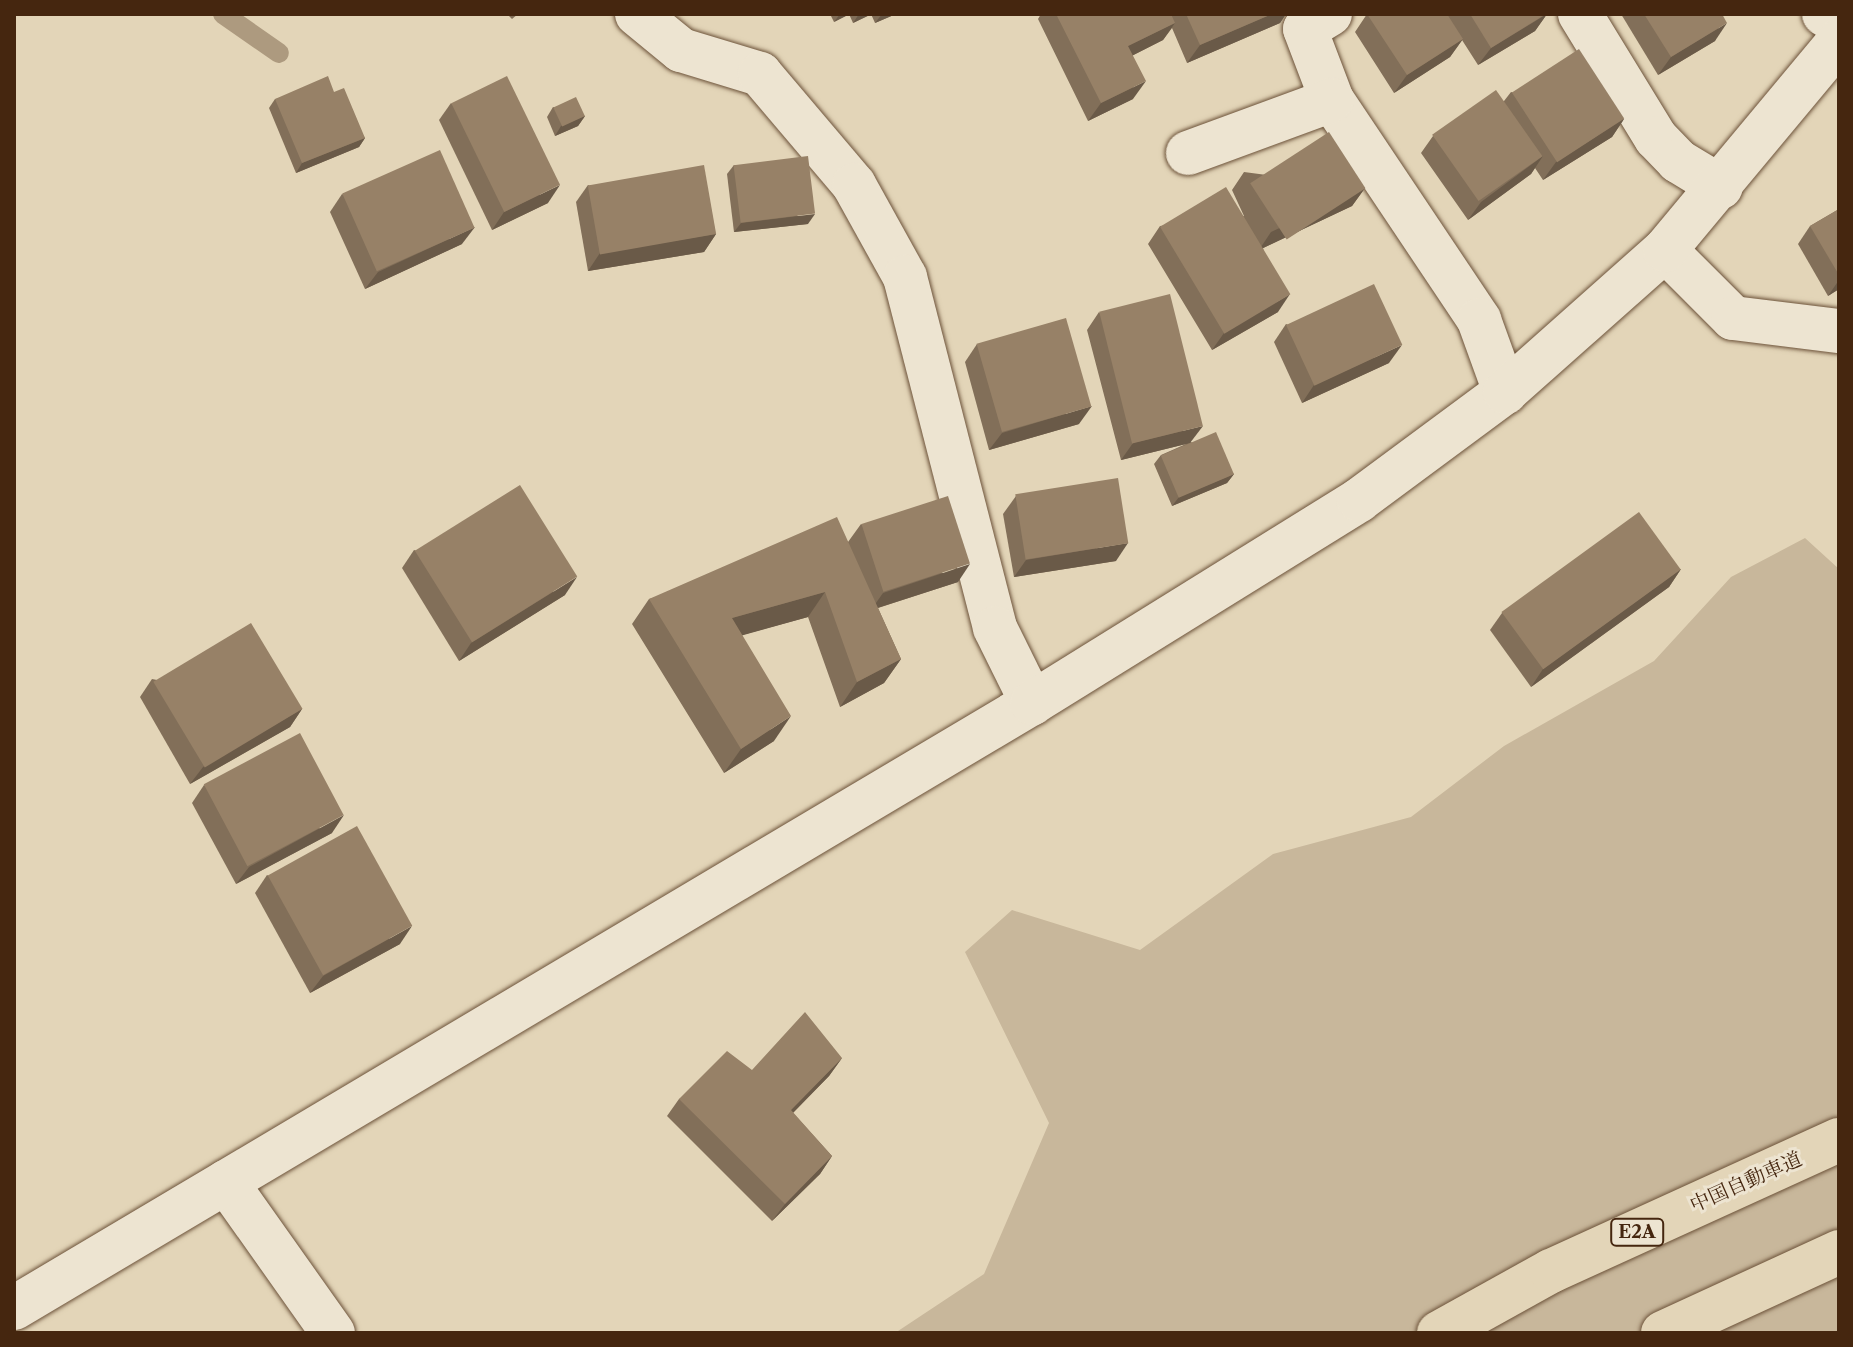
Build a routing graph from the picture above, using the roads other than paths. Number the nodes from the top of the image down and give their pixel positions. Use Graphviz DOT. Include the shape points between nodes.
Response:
graph roads {
  1 [pos="637,14"];
  2 [pos="1330,14"];
  3 [pos="1580,14"];
  4 [pos="1824,14"];
  5 [pos="1839,23"];
  6 [pos="1839,41"];
  7 [pos="1332,100"];
  8 [pos="1188,153"];
  9 [pos="1721,187"];
  10 [pos="1665,250"];
  11 [pos="1839,331"];
  12 [pos="1505,392"];
  13 [pos="1032,703"];
  14 [pos="1839,1140"];
  15 [pos="226,1182"];
  16 [pos="1839,1252"];
  17 [pos="14,1308"];
  18 [pos="333,1333"];
  19 [pos="1439,1333"];
  20 [pos="1663,1333"];
  1 -- 13 [label="street" via="681,50 760,74 854,185 905,277 995,628"];
  2 -- 7 [label="street" via="1305,29"];
  3 -- 9 [label="street" via="1656,138 1678,161"];
  4 -- 5 [label="street"];
  6 -- 9 [label="street"];
  7 -- 8 [label="street"];
  7 -- 12 [label="street" via="1479,320"];
  9 -- 10 [label="street"];
  10 -- 11 [label="street" via="1733,318"];
  10 -- 12 [label="street"];
  12 -- 13 [label="street" via="1359,500"];
  13 -- 15 [label="street"];
  14 -- 19 [label="highway, 中国自動車道 / E2A" via="1551,1271"];
  15 -- 17 [label="street"];
  15 -- 18 [label="street"];
  16 -- 20 [label="highway"];
}
